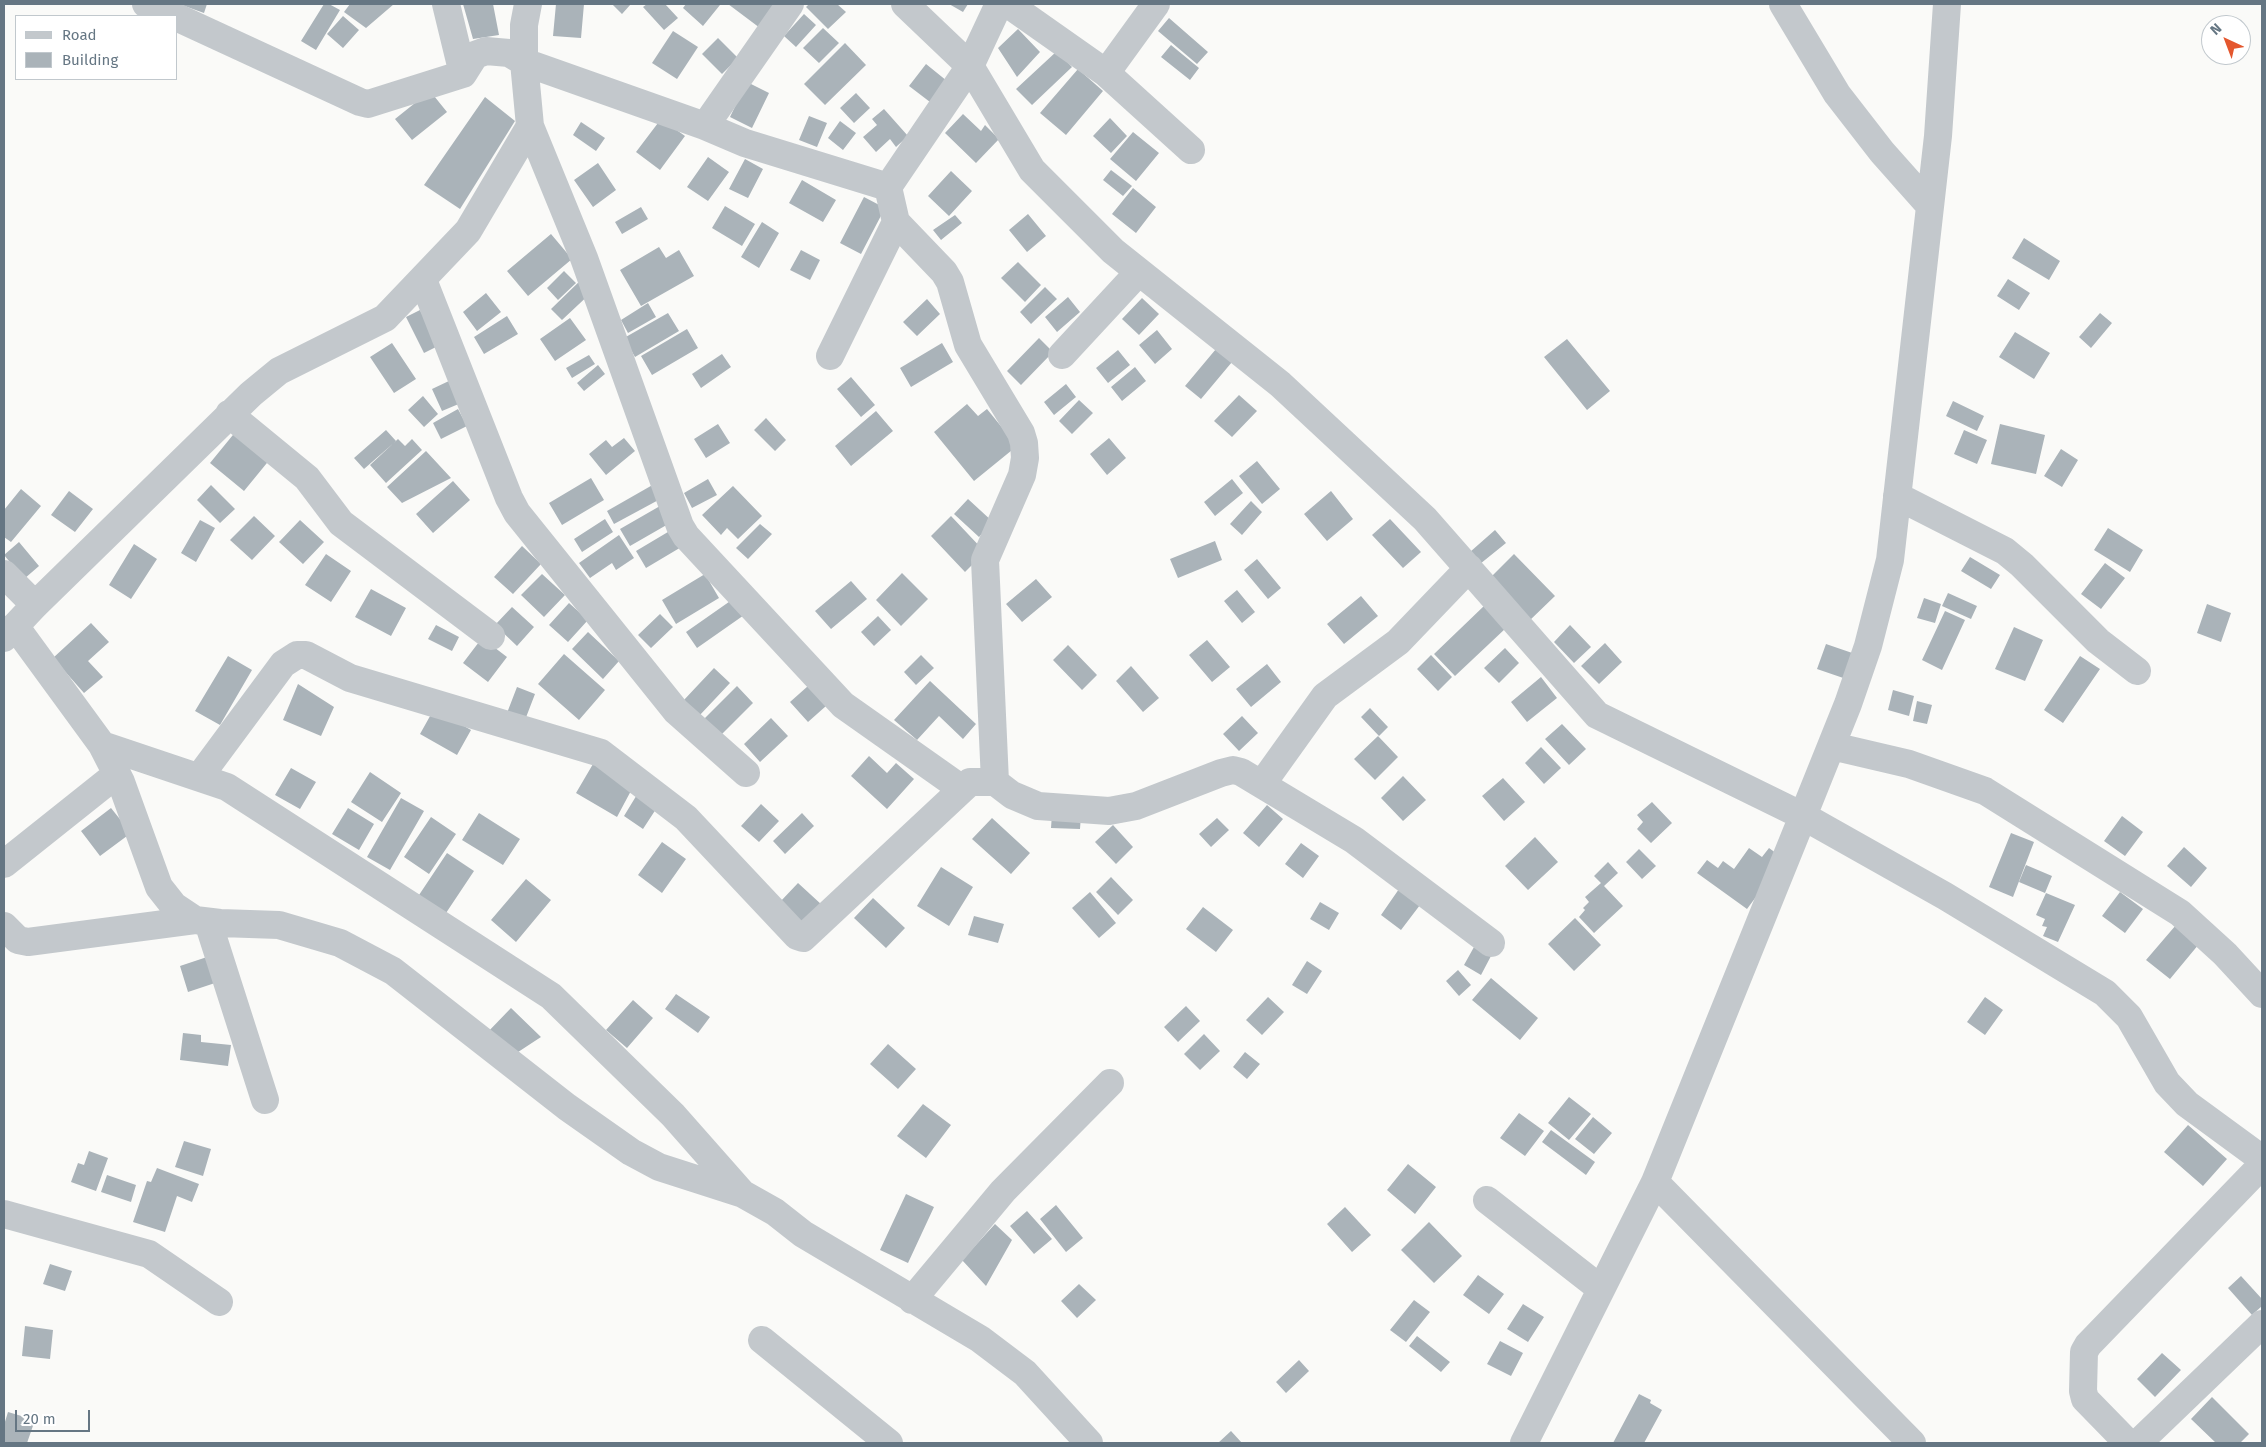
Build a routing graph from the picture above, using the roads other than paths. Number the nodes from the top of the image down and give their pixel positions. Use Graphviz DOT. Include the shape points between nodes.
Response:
graph roads {
  1 [pos="146,4"];
  2 [pos="446,4"];
  3 [pos="528,4"];
  4 [pos="790,4"];
  5 [pos="905,4"];
  6 [pos="999,4"];
  7 [pos="1008,4"];
  8 [pos="1156,4"];
  9 [pos="1783,4"];
  10 [pos="1947,4"];
  11 [pos="174,15"];
  12 [pos="178,17"];
  13 [pos="524,62"];
  14 [pos="970,66"];
  15 [pos="1106,73"];
  16 [pos="464,74"];
  17 [pos="530,126"];
  18 [pos="705,126"];
  19 [pos="1191,150"];
  20 [pos="888,187"];
  21 [pos="1930,206"];
  22 [pos="896,222"];
  23 [pos="1138,273"];
  24 [pos="423,280"];
  25 [pos="1062,355"];
  26 [pos="830,356"];
  27 [pos="229,414"];
  28 [pos="1898,496"];
  29 [pos="1468,568"];
  30 [pos="4,574"];
  31 [pos="35,605"];
  32 [pos="9,632"];
  33 [pos="491,636"];
  34 [pos="2137,671"];
  35 [pos="102,745"];
  36 [pos="1832,746"];
  37 [pos="746,773"];
  38 [pos="117,774"];
  39 [pos="200,776"];
  40 [pos="995,782"];
  41 [pos="1262,784"];
  42 [pos="962,789"];
  43 [pos="1803,816"];
  44 [pos="4,864"];
  45 [pos="201,921"];
  46 [pos="4,926"];
  47 [pos="1492,943"];
  48 [pos="2262,994"];
  49 [pos="1110,1083"];
  50 [pos="265,1100"];
  51 [pos="2262,1158"];
  52 [pos="2262,1165"];
  53 [pos="1655,1182"];
  54 [pos="743,1194"];
  55 [pos="1487,1200"];
  56 [pos="4,1214"];
  57 [pos="1601,1289"];
  58 [pos="912,1300"];
  59 [pos="218,1302"];
  60 [pos="2262,1324"];
  61 [pos="762,1340"];
  62 [pos="889,1443"];
  63 [pos="1089,1443"];
  64 [pos="1524,1443"];
  65 [pos="1912,1443"];
  66 [pos="2128,1443"];
  67 [pos="2138,1443"];
  1 -- 11 [label="street"];
  2 -- 16 [label="street"];
  3 -- 13 [label="street" via="524,25"];
  4 -- 18 [label="street"];
  5 -- 14 [label="street"];
  6 -- 14 [label="street"];
  7 -- 15 [label="street"];
  8 -- 15 [label="street"];
  9 -- 21 [label="street" via="1837,94"];
  10 -- 21 [label="street"];
  12 -- 16 [label="street" via="368,104"];
  13 -- 16 [label="street" via="509,53 486,51 475,55"];
  13 -- 17 [label="street"];
  13 -- 18 [label="street"];
  14 -- 20 [label="street"];
  14 -- 23 [label="street" via="1032,170"];
  15 -- 19 [label="street"];
  17 -- 24 [label="street" via="474,224"];
  17 -- 42 [label="street" via="584,258 686,536 842,705"];
  18 -- 20 [label="street" via="745,143"];
  20 -- 22 [label="street"];
  21 -- 28 [label="street"];
  22 -- 26 [label="street"];
  22 -- 40 [label="street" via="944,272 954,293 968,345 1024,443 1022,475 988,550 984,572"];
  23 -- 25 [label="street"];
  23 -- 29 [label="street" via="1280,384 1425,519"];
  24 -- 27 [label="street" via="393,312 376,324 279,371"];
  24 -- 37 [label="street" via="517,513 676,711"];
  27 -- 31 [label="street"];
  27 -- 33 [label="street" via="307,478 341,523"];
  28 -- 34 [label="street" via="2005,552 2109,651"];
  28 -- 36 [label="street" via="1890,560 1868,646"];
  29 -- 41 [label="street" via="1398,642 1325,696"];
  29 -- 43 [label="street" via="1597,715"];
  30 -- 31 [label="street"];
  31 -- 32 [label="street"];
  32 -- 35 [label="street"];
  35 -- 38 [label="street"];
  35 -- 39 [label="street"];
  36 -- 43 [label="street"];
  36 -- 48 [label="street" via="1908,764 1985,791 2180,912"];
  38 -- 44 [label="street"];
  38 -- 45 [label="street" via="159,887 174,906"];
  39 -- 42 [label="street" via="283,664 297,655 306,655 350,678 602,753 686,818 797,936 803,938"];
  39 -- 54 [label="street" via="227,787 550,996 673,1115"];
  40 -- 41 [label="street" via="1012,795 1038,806 1109,811 1136,806 1233,770"];
  40 -- 42 [label="street" via="970,782"];
  41 -- 47 [label="street" via="1354,840"];
  43 -- 51 [label="street" via="1945,896 2105,993 2130,1017 2167,1083 2187,1104"];
  43 -- 53 [label="street"];
  45 -- 46 [label="street" via="28,942 18,940"];
  45 -- 50 [label="street"];
  45 -- 54 [label="street" via="279,925 340,943 393,971 567,1107 631,1152 659,1167"];
  49 -- 58 [label="street" via="1003,1191"];
  52 -- 66 [label="street" via="2084,1352 2085,1399"];
  53 -- 57 [label="street"];
  53 -- 65 [label="street"];
  54 -- 58 [label="street" via="775,1212 802,1234"];
  55 -- 57 [label="street"];
  56 -- 59 [label="street" via="149,1254"];
  57 -- 64 [label="street"];
  58 -- 63 [label="street" via="980,1339 1025,1373"];
  60 -- 67 [label="street"];
  61 -- 62 [label="street"];
}
